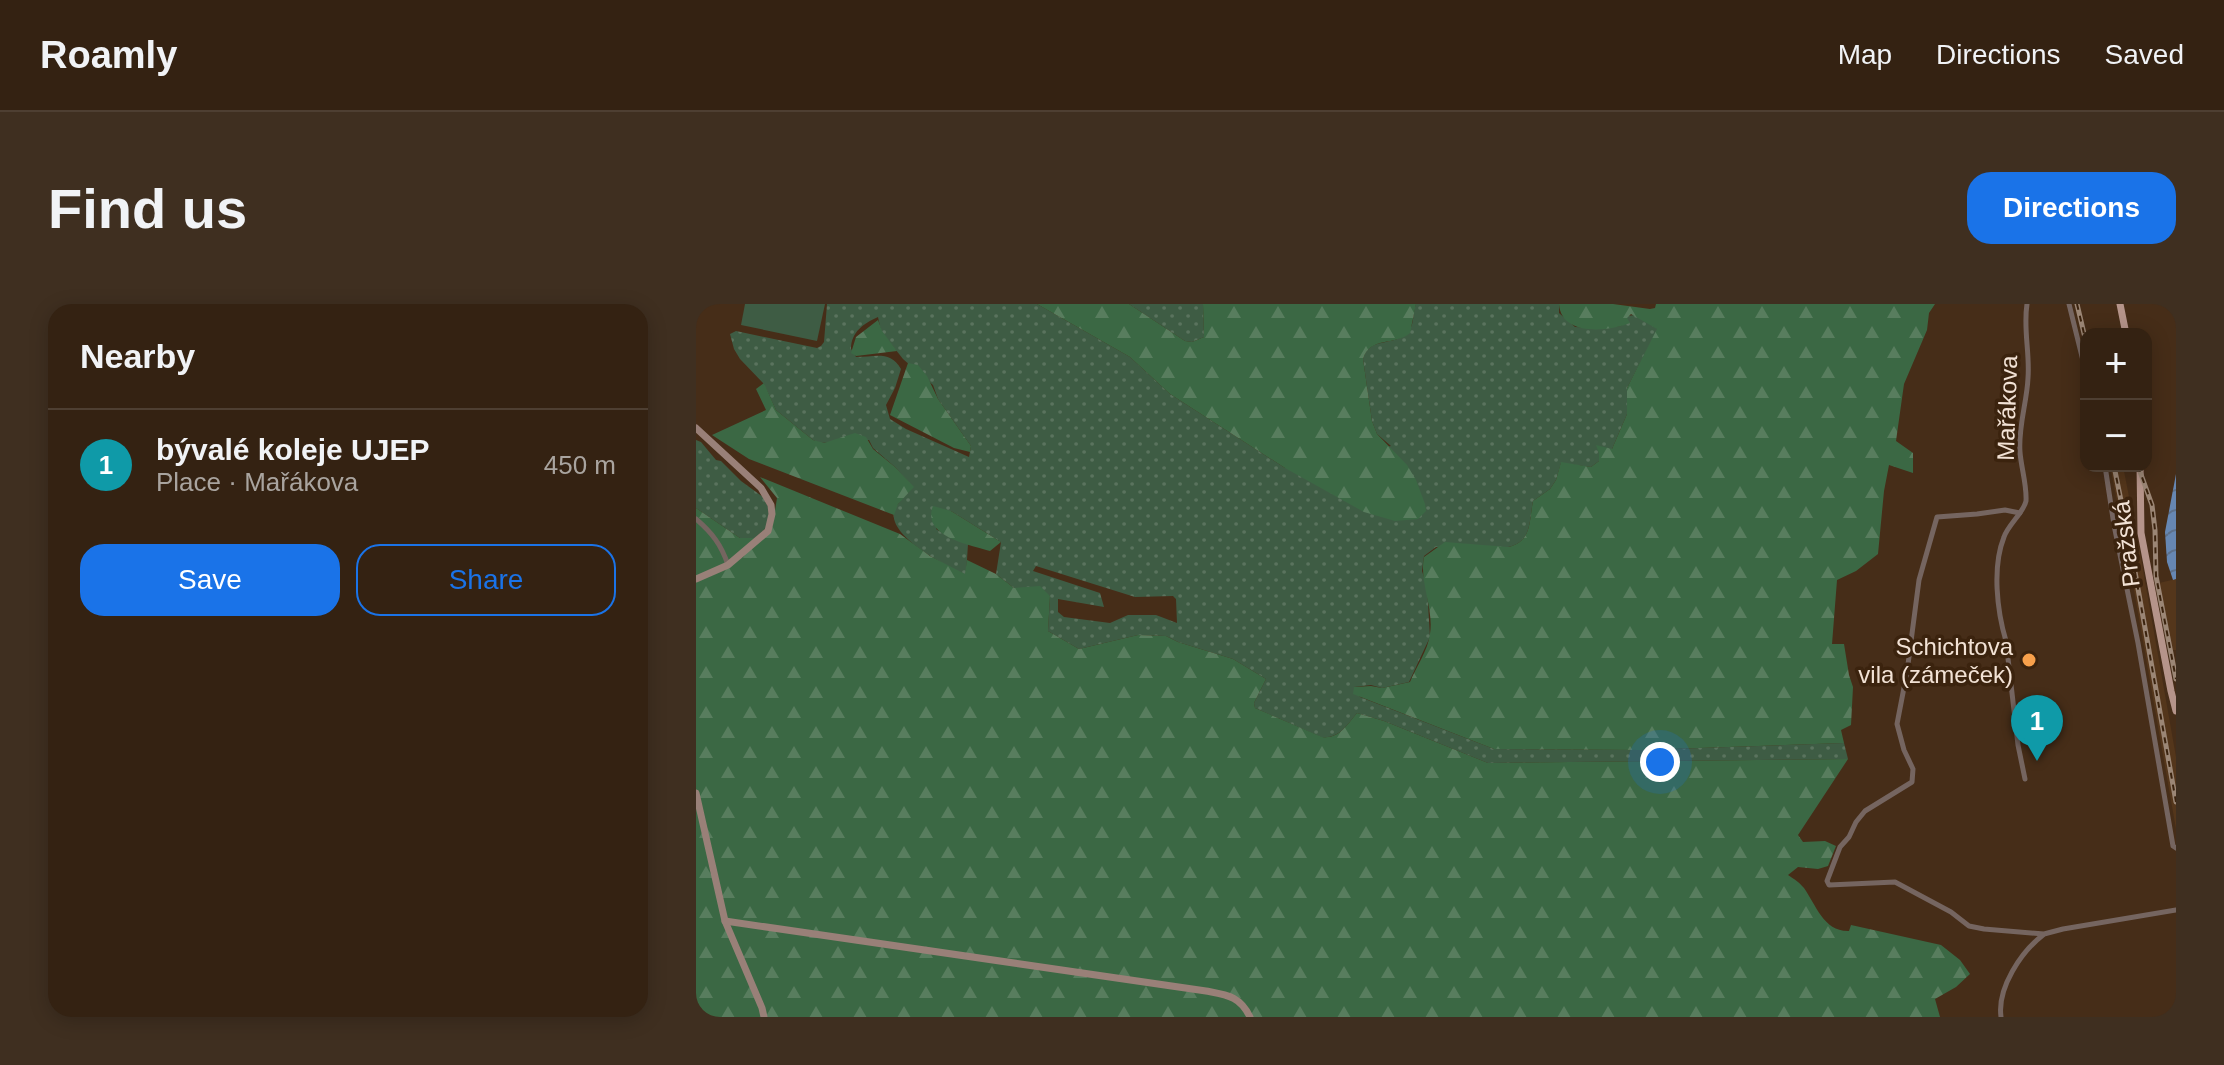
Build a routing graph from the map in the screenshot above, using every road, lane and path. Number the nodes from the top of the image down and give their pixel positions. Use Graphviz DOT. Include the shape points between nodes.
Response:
graph roads {
  1 [pos="2027,304"];
  2 [pos="2069,304"];
  3 [pos="2120,304"];
  4 [pos="2125,328"];
  5 [pos="2080,349"];
  6 [pos="696,428"];
  7 [pos="2106,472"];
  8 [pos="2140,472"];
  9 [pos="2020,513"];
  10 [pos="696,519"];
  11 [pos="728,565"];
  12 [pos="696,579"];
  13 [pos="2176,711"];
  14 [pos="2025,779"];
  15 [pos="696,793"];
  16 [pos="2176,848"];
  17 [pos="2176,910"];
  18 [pos="725,921"];
  19 [pos="2044,934"];
  20 [pos="764,1017"];
  21 [pos="1250,1017"];
  22 [pos="2001,1017"];
  1 -- 9 [label="street, Mařákova" via="2028,382 2020,451 2026,502"];
  2 -- 5 [label="street"];
  3 -- 4 [label="main road"];
  6 -- 11 [label="street" via="761,488 771,505 768,531"];
  7 -- 16 [label="street"];
  8 -- 13 [label="main road, Pražská" via="2141,533"];
  9 -- 14 [label="street, Mařákova" via="2004,536 1998,588"];
  9 -- 19 [label="street" via="1937,517 1919,580 1897,724 1913,769 1912,782 1865,811 1840,847 1827,881 1836,886 1895,882 1969,926"];
  10 -- 11 [label="street" via="722,547"];
  11 -- 12 [label="street"];
  15 -- 18 [label="street"];
  17 -- 19 [label="street"];
  18 -- 20 [label="street"];
  18 -- 21 [label="street" via="1206,991 1231,996"];
  19 -- 22 [label="street" via="2004,987"];
}
